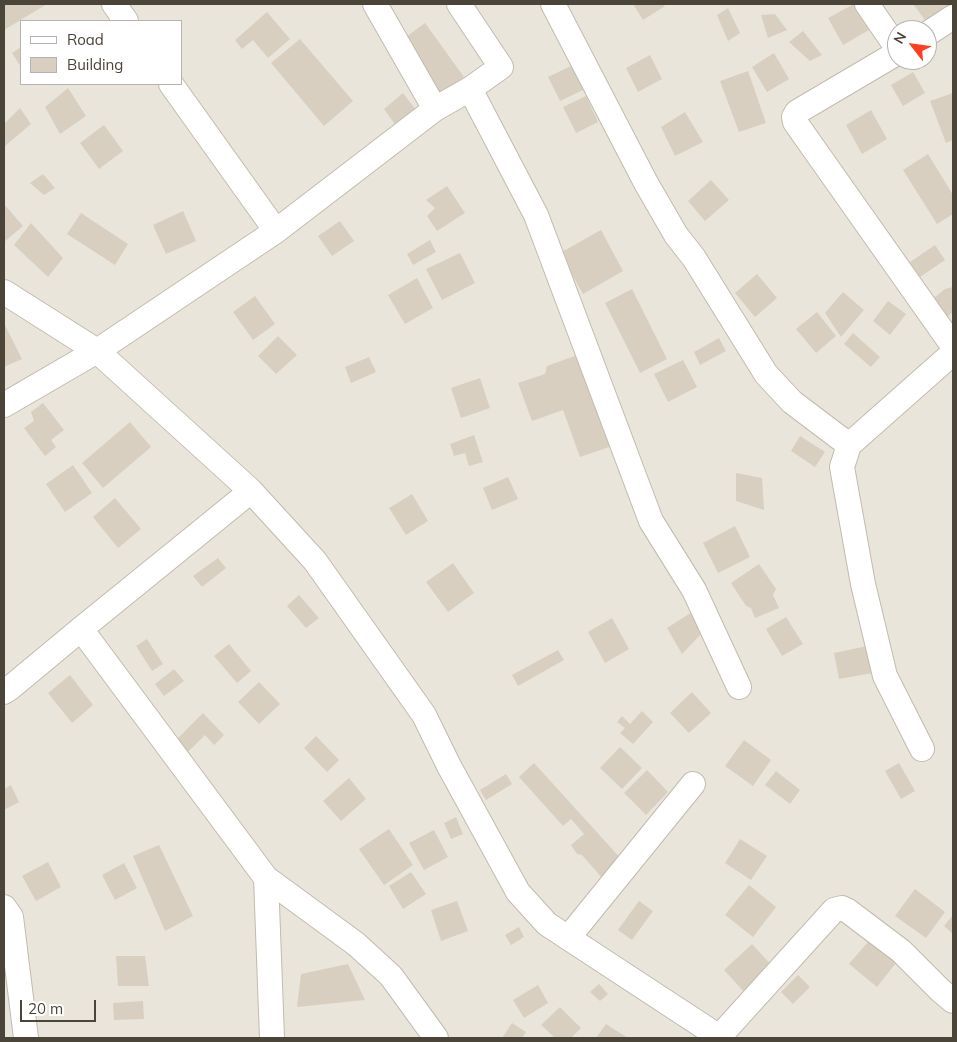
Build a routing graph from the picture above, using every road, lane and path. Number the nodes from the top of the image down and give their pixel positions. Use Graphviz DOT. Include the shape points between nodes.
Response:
graph roads {
  1 [pos="114,4"];
  2 [pos="375,4"];
  3 [pos="459,4"];
  4 [pos="553,4"];
  5 [pos="867,4"];
  6 [pos="953,17"];
  7 [pos="125,20"];
  8 [pos="937,27"];
  9 [pos="887,33"];
  10 [pos="887,59"];
  11 [pos="172,85"];
  12 [pos="470,89"];
  13 [pos="435,109"];
  14 [pos="276,231"];
  15 [pos="4,292"];
  16 [pos="953,346"];
  17 [pos="97,351"];
  18 [pos="953,353"];
  19 [pos="4,405"];
  20 [pos="849,445"];
  21 [pos="251,491"];
  22 [pos="80,629"];
  23 [pos="739,688"];
  24 [pos="4,692"];
  25 [pos="922,748"];
  26 [pos="693,784"];
  27 [pos="266,878"];
  28 [pos="4,907"];
  29 [pos="568,938"];
  30 [pos="953,1001"];
  31 [pos="720,1037"];
  32 [pos="26,1038"];
  33 [pos="272,1038"];
  34 [pos="436,1038"];
  1 -- 7 [label="street"];
  2 -- 13 [label="street"];
  3 -- 12 [label="street" via="501,67"];
  4 -- 20 [label="street" via="651,192 766,374 792,402"];
  5 -- 9 [label="street"];
  6 -- 8 [label="street"];
  10 -- 16 [label="street" via="798,112 794,122"];
  11 -- 14 [label="street"];
  12 -- 13 [label="street"];
  12 -- 23 [label="street" via="536,215 651,521 694,590"];
  13 -- 14 [label="street"];
  14 -- 17 [label="street"];
  15 -- 17 [label="street"];
  17 -- 19 [label="street"];
  17 -- 21 [label="street"];
  18 -- 20 [label="street"];
  20 -- 25 [label="street" via="842,467 863,584 886,676"];
  21 -- 22 [label="street"];
  21 -- 29 [label="street" via="316,561 424,715 518,892 547,924"];
  22 -- 24 [label="street"];
  22 -- 27 [label="street"];
  26 -- 29 [label="street"];
  27 -- 33 [label="street"];
  27 -- 34 [label="street" via="356,944 391,976"];
  28 -- 32 [label="street" via="11,917"];
  29 -- 31 [label="street"];
  30 -- 31 [label="street" via="901,950 842,908 834,910"];
}
